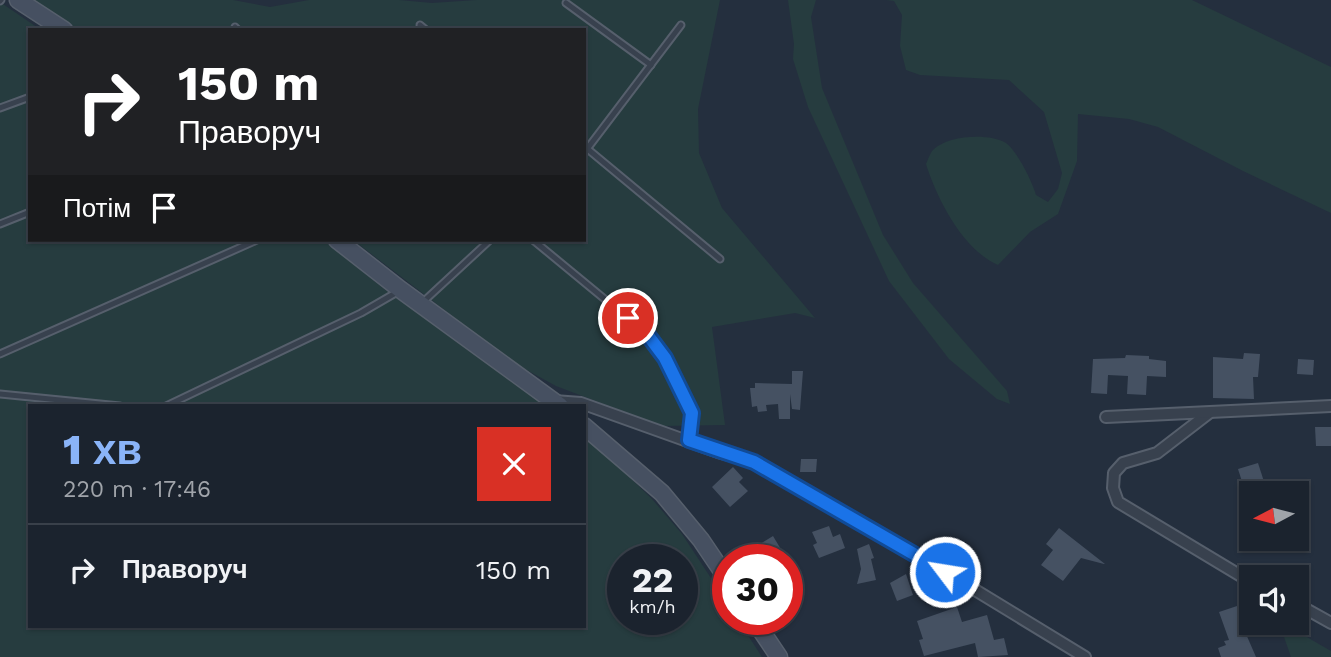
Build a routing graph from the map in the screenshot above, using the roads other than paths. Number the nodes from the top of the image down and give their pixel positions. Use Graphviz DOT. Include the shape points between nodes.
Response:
graph roads {
  1 [pos="18,0"];
  2 [pos="566,3"];
  3 [pos="681,24"];
  4 [pos="420,25"];
  5 [pos="61,28"];
  6 [pos="424,28"];
  7 [pos="651,65"];
  8 [pos="28,98"];
  9 [pos="0,107"];
  10 [pos="586,150"];
  11 [pos="28,213"];
  12 [pos="0,223"];
  13 [pos="252,242"];
  14 [pos="340,242"];
  15 [pos="489,242"];
  16 [pos="535,242"];
  17 [pos="720,259"];
  18 [pos="401,290"];
  19 [pos="421,304"];
  20 [pos="0,354"];
  21 [pos="0,394"];
  22 [pos="100,404"];
  23 [pos="170,404"];
  24 [pos="557,404"];
  25 [pos="584,404"];
  26 [pos="586,405"];
  27 [pos="1331,406"];
  28 [pos="1209,413"];
  29 [pos="1106,417"];
  30 [pos="586,427"];
  31 [pos="689,440"];
  32 [pos="712,556"];
  33 [pos="1239,575"];
  34 [pos="1309,611"];
  35 [pos="1331,623"];
  36 [pos="764,635"];
  37 [pos="779,657"];
  38 [pos="1085,657"];
  1 -- 5 [label="street"];
  2 -- 7 [label="lane"];
  3 -- 7 [label="lane"];
  4 -- 6 [label="lane"];
  7 -- 10 [label="lane"];
  8 -- 9 [label="lane"];
  10 -- 17 [label="lane"];
  11 -- 12 [label="lane"];
  13 -- 20 [label="lane"];
  14 -- 18 [label="street"];
  15 -- 19 [label="lane"];
  16 -- 31 [label="lane" via="647,334 665,358 692,413"];
  18 -- 19 [label="street"];
  18 -- 23 [label="lane"];
  19 -- 24 [label="street"];
  21 -- 22 [label="lane"];
  24 -- 25 [label="street"];
  26 -- 31 [label="street"];
  27 -- 28 [label="street"];
  28 -- 29 [label="street"];
  28 -- 33 [label="street" via="1157,453 1123,463 1114,473 1113,488 1118,502"];
  30 -- 32 [label="street" via="662,493"];
  31 -- 38 [label="street" via="754,462"];
  34 -- 35 [label="street"];
  36 -- 37 [label="street"];
}
